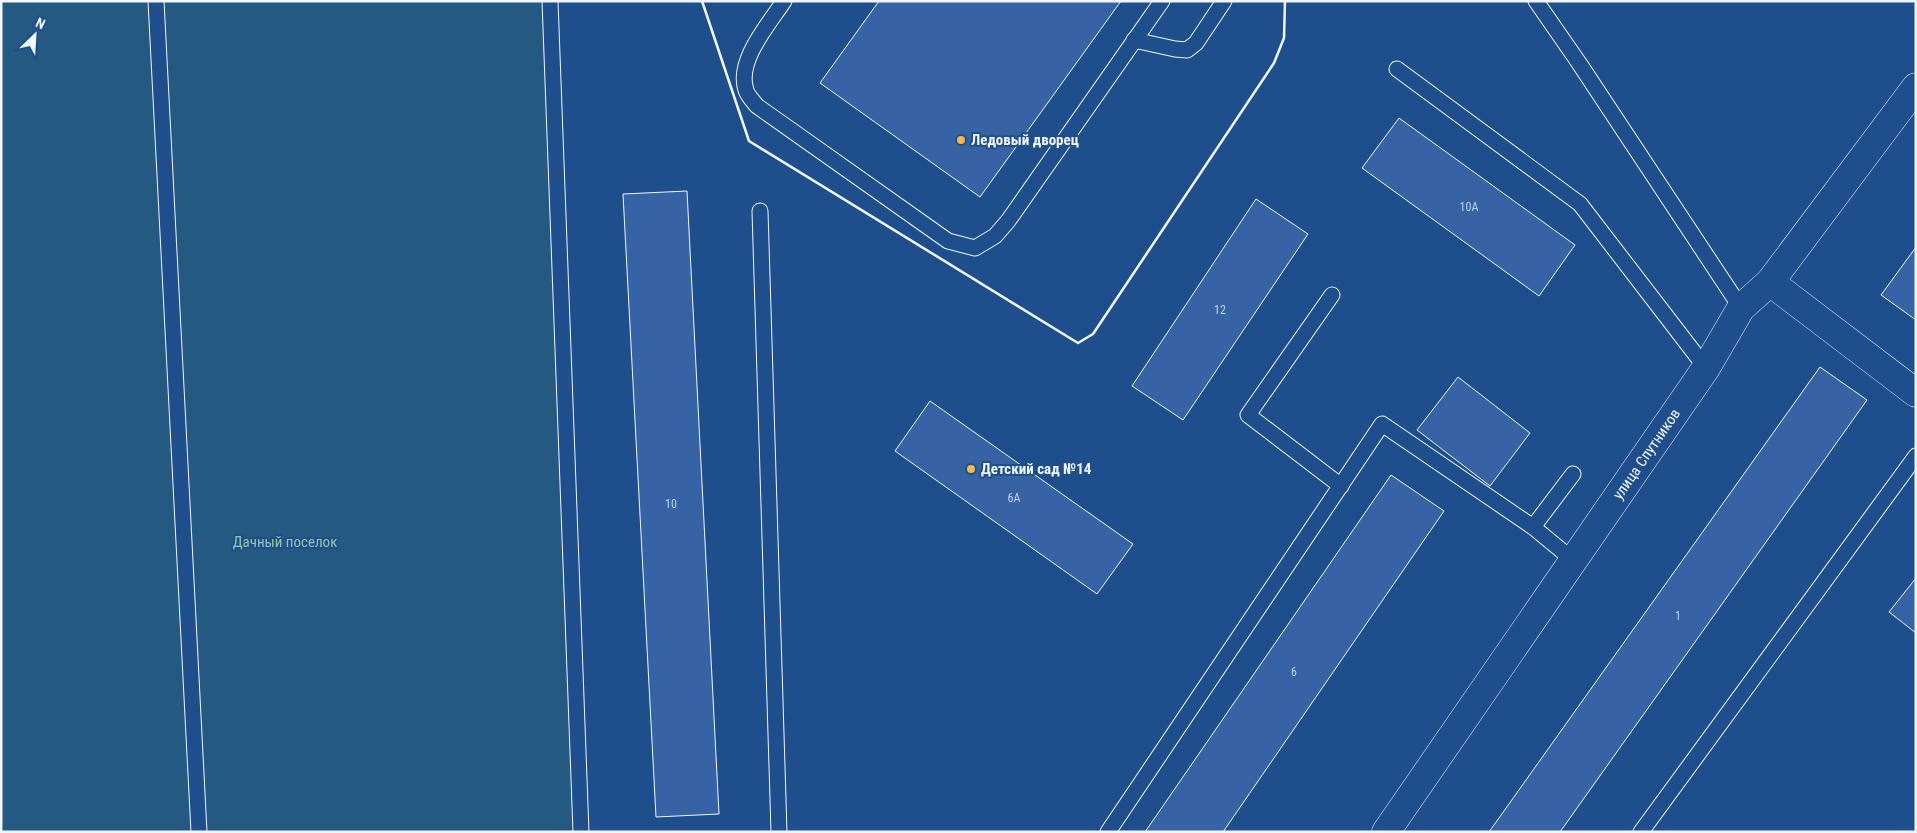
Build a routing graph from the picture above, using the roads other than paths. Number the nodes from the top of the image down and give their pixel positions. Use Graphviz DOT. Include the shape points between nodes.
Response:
graph roads {
  1 [pos="156,1"];
  2 [pos="550,1"];
  3 [pos="784,1"];
  4 [pos="1162,1"];
  5 [pos="1224,1"];
  6 [pos="1536,1"];
  7 [pos="1134,40"];
  8 [pos="1397,69"];
  9 [pos="1916,87"];
  10 [pos="760,211"];
  11 [pos="1770,282"];
  12 [pos="1332,294"];
  13 [pos="1740,308"];
  14 [pos="1706,368"];
  15 [pos="1916,393"];
  16 [pos="1916,456"];
  17 [pos="1573,474"];
  18 [pos="1341,486"];
  19 [pos="1533,527"];
  20 [pos="1573,560"];
  21 [pos="199,832"];
  22 [pos="581,832"];
  23 [pos="779,832"];
  24 [pos="1108,832"];
  25 [pos="1386,832"];
  26 [pos="1641,832"];
  1 -- 21 [label="lane"];
  2 -- 22 [label="lane"];
  3 -- 7 [label="lane" via="752,48 744,70 746,90 757,106 948,241 975,248 995,236 1008,221"];
  4 -- 7 [label="lane"];
  5 -- 7 [label="lane" via="1196,43 1187,50"];
  6 -- 13 [label="lane"];
  8 -- 14 [label="lane" via="1580,204"];
  9 -- 11 [label="street, улица Спутников"];
  10 -- 23 [label="lane"];
  11 -- 13 [label="street, улица Спутников"];
  11 -- 15 [label="street"];
  12 -- 18 [label="lane" via="1248,415"];
  13 -- 14 [label="street, улица Спутников"];
  14 -- 20 [label="street, улица Спутников"];
  16 -- 26 [label="lane"];
  17 -- 19 [label="lane"];
  18 -- 19 [label="lane" via="1382,424"];
  18 -- 24 [label="lane"];
  19 -- 20 [label="lane"];
  20 -- 25 [label="street, улица Спутников"];
}
